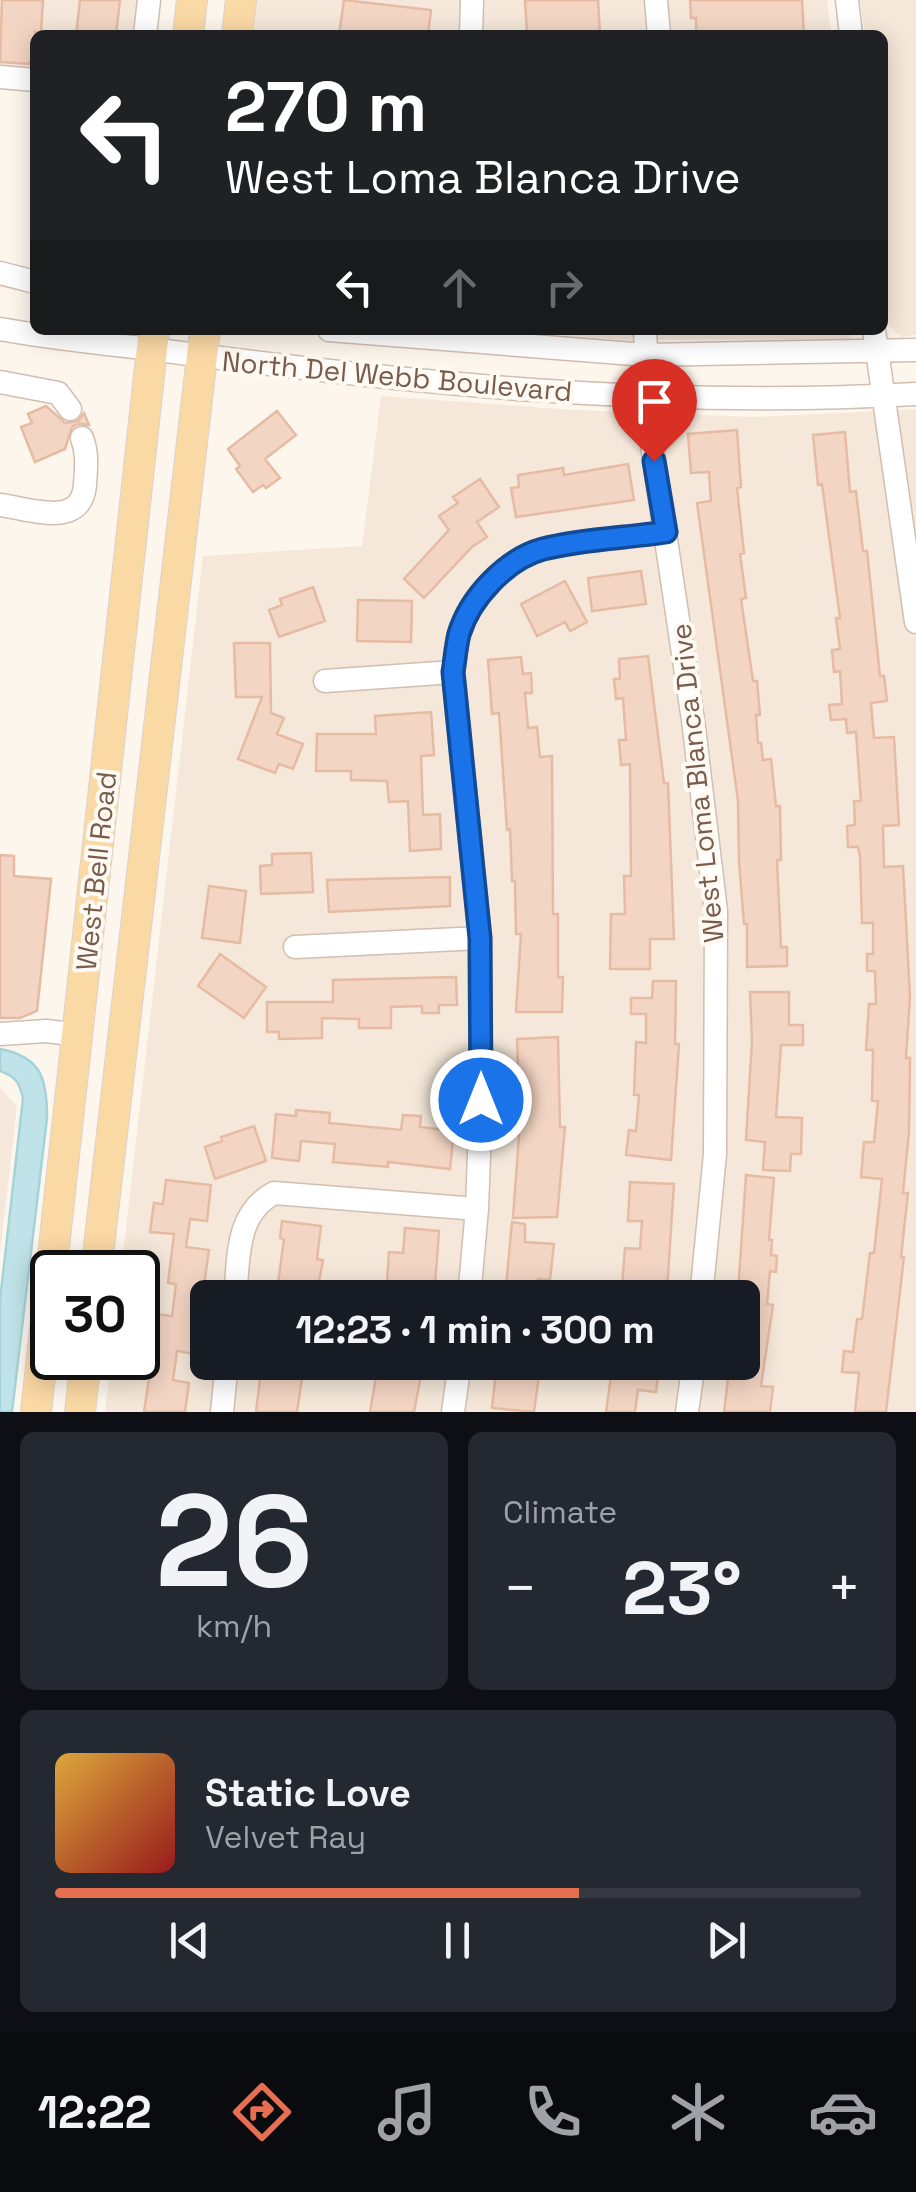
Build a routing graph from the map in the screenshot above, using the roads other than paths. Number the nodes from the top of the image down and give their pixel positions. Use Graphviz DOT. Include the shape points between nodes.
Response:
graph roads {
  1 [pos="149,0"];
  2 [pos="192,0"];
  3 [pos="241,0"];
  4 [pos="472,0"];
  5 [pos="656,0"];
  6 [pos="847,0"];
  7 [pos="145,30"];
  8 [pos="189,30"];
  9 [pos="238,30"];
  10 [pos="471,30"];
  11 [pos="659,30"];
  12 [pos="850,30"];
  13 [pos="0,76"];
  14 [pos="30,79"];
  15 [pos="0,273"];
  16 [pos="30,282"];
  17 [pos="30,284"];
  18 [pos="0,289"];
  19 [pos="0,329"];
  20 [pos="30,331"];
  21 [pos="84,335"];
  22 [pos="392,335"];
  23 [pos="646,335"];
  24 [pos="154,340"];
  25 [pos="876,341"];
  26 [pos="204,344"];
  27 [pos="916,350"];
  28 [pos="646,355"];
  29 [pos="0,382"];
  30 [pos="916,394"];
  31 [pos="882,396"];
  32 [pos="648,397"];
  33 [pos="70,409"];
  34 [pos="82,438"];
  35 [pos="0,505"];
  36 [pos="666,532"];
  37 [pos="916,622"];
  38 [pos="453,672"];
  39 [pos="325,681"];
  40 [pos="98,842"];
  41 [pos="145,845"];
  42 [pos="480,938"];
  43 [pos="294,947"];
  44 [pos="0,1034"];
  45 [pos="79,1036"];
  46 [pos="477,1209"];
  47 [pos="99,1250"];
  48 [pos="237,1280"];
  49 [pos="471,1280"];
  50 [pos="703,1280"];
  51 [pos="84,1380"];
  52 [pos="225,1380"];
  53 [pos="457,1380"];
  54 [pos="691,1380"];
  55 [pos="36,1412"];
  56 [pos="80,1412"];
  57 [pos="222,1412"];
  58 [pos="453,1412"];
  59 [pos="687,1412"];
  1 -- 7 [label="street"];
  2 -- 8 [label="main road"];
  3 -- 9 [label="main road"];
  4 -- 10 [label="street"];
  5 -- 11 [label="street"];
  6 -- 12 [label="street"];
  13 -- 14 [label="street"];
  15 -- 16 [label="street"];
  17 -- 18 [label="street"];
  19 -- 20 [label="street, North Del Webb Boulevard"];
  21 -- 24 [label="street, North Del Webb Boulevard"];
  22 -- 28 [label="street, North Del Webb Boulevard"];
  23 -- 28 [label="street, West Loma Blanca Drive"];
  24 -- 26 [label="street, North Del Webb Boulevard"];
  24 -- 40 [label="main road, West Bell Road"];
  25 -- 27 [label="street, North Del Webb Boulevard"];
  25 -- 28 [label="street, North Del Webb Boulevard"];
  25 -- 31 [label="street"];
  26 -- 32 [label="street, North Del Webb Boulevard" via="494,389"];
  26 -- 41 [label="main road, West Bell Road"];
  28 -- 32 [label="street, West Loma Blanca Drive"];
  29 -- 33 [label="street" via="58,393"];
  30 -- 31 [label="street, North Del Webb Boulevard"];
  31 -- 32 [label="street, North Del Webb Boulevard"];
  31 -- 37 [label="street"];
  32 -- 36 [label="street, West Loma Blanca Drive"];
  34 -- 35 [label="street" via="88,457 84,499 75,510"];
  36 -- 38 [label="street" via="542,549 521,558 474,602"];
  36 -- 50 [label="street, West Loma Blanca Drive" via="716,911 716,1154"];
  38 -- 39 [label="street"];
  38 -- 42 [label="street"];
  40 -- 41 [label="main road"];
  40 -- 45 [label="main road, West Bell Road"];
  41 -- 47 [label="main road, West Bell Road"];
  42 -- 43 [label="street"];
  42 -- 46 [label="street"];
  44 -- 45 [label="street"];
  45 -- 55 [label="main road, West Bell Road"];
  46 -- 48 [label="street" via="274,1194 257,1202 243,1226"];
  46 -- 49 [label="street"];
  51 -- 56 [label="main road"];
  52 -- 57 [label="street"];
  53 -- 58 [label="street"];
  54 -- 59 [label="street"];
}
